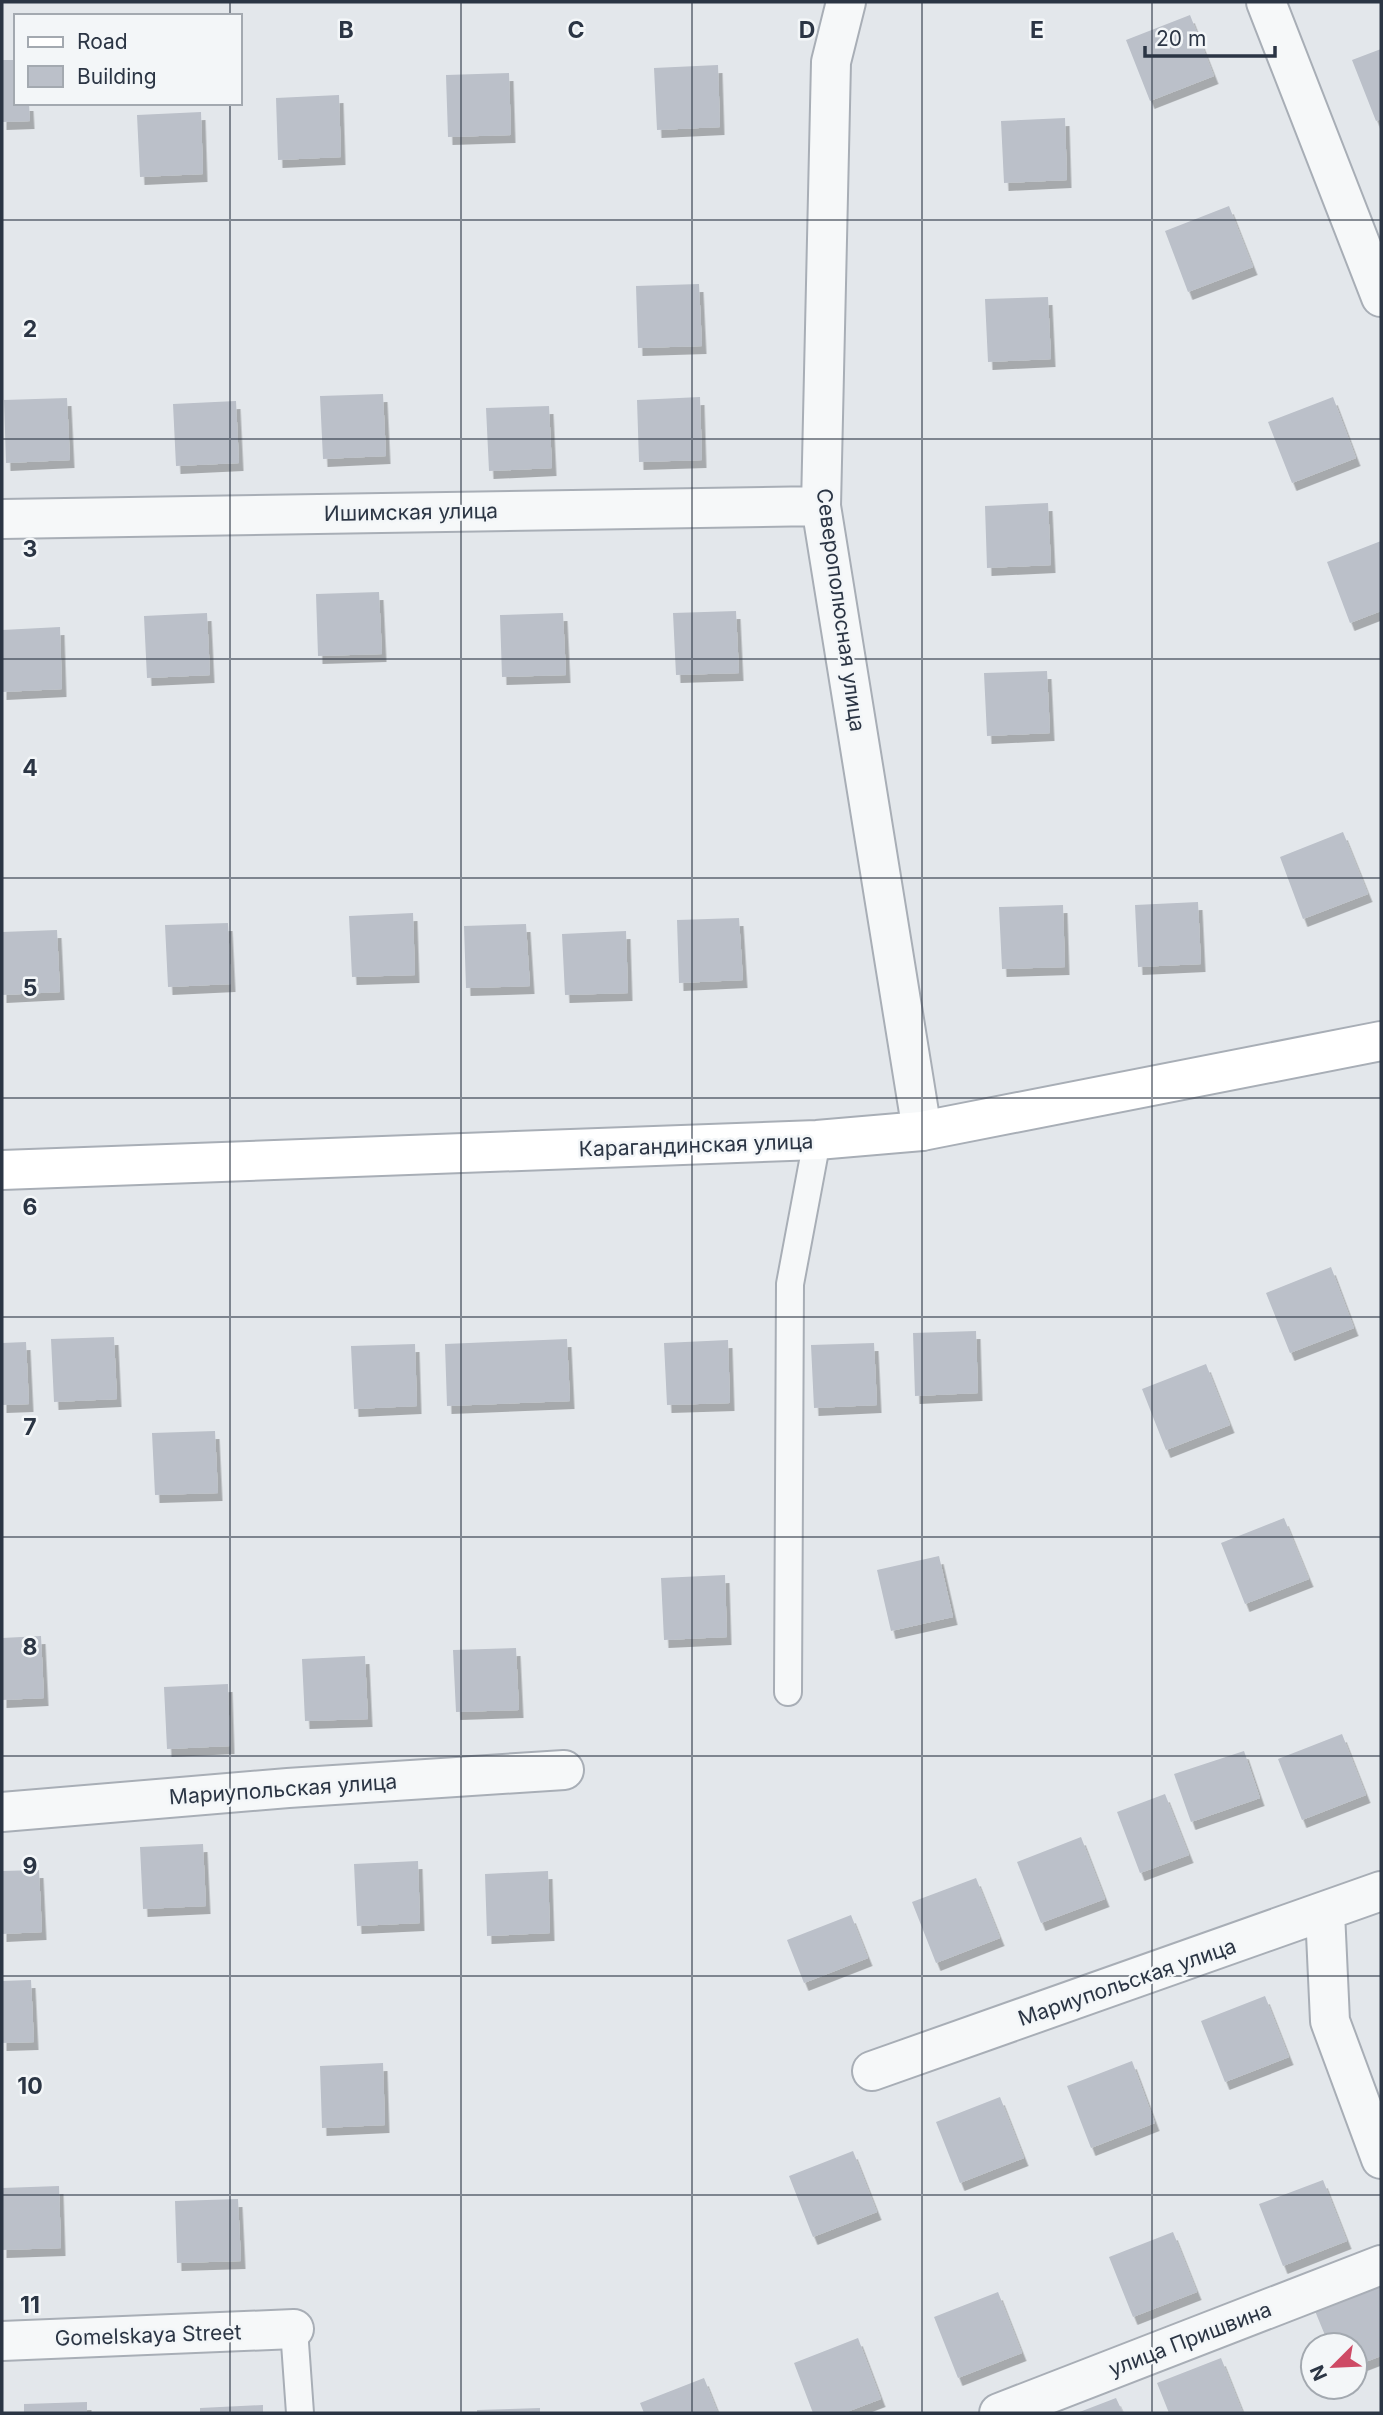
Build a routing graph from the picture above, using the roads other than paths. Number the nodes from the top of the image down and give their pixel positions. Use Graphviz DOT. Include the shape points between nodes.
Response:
graph roads {
  1 [pos="846,2"];
  2 [pos="1266,2"];
  3 [pos="1381,297"];
  4 [pos="821,506"];
  5 [pos="2,519"];
  6 [pos="1381,1041"];
  7 [pos="922,1131"];
  8 [pos="817,1140"];
  9 [pos="2,1170"];
  10 [pos="788,1692"];
  11 [pos="564,1770"];
  12 [pos="2,1812"];
  13 [pos="1381,1891"];
  14 [pos="1325,1912"];
  15 [pos="872,2071"];
  16 [pos="1381,2159"];
  17 [pos="1381,2265"];
  18 [pos="294,2329"];
  19 [pos="2,2341"];
  20 [pos="300,2413"];
  21 [pos="999,2413"];
  1 -- 4 [label="street, Северополюсная улица" via="831,62"];
  2 -- 3 [label="street"];
  4 -- 5 [label="street, Ишимская улица"];
  4 -- 7 [label="street, Северополюсная улица"];
  6 -- 7 [label="street, Карагандинская улица"];
  7 -- 8 [label="street, Карагандинская улица"];
  8 -- 9 [label="street, Карагандинская улица"];
  8 -- 10 [label="lane" via="790,1284"];
  11 -- 12 [label="street, Мариупольская улица"];
  13 -- 14 [label="street, Мариупольская улица"];
  14 -- 15 [label="street, Мариупольская улица"];
  14 -- 16 [label="street" via="1329,2021"];
  17 -- 21 [label="street, улица Пришвина"];
  18 -- 19 [label="street, Gomelskaya Street"];
  18 -- 20 [label="lane"];
}
